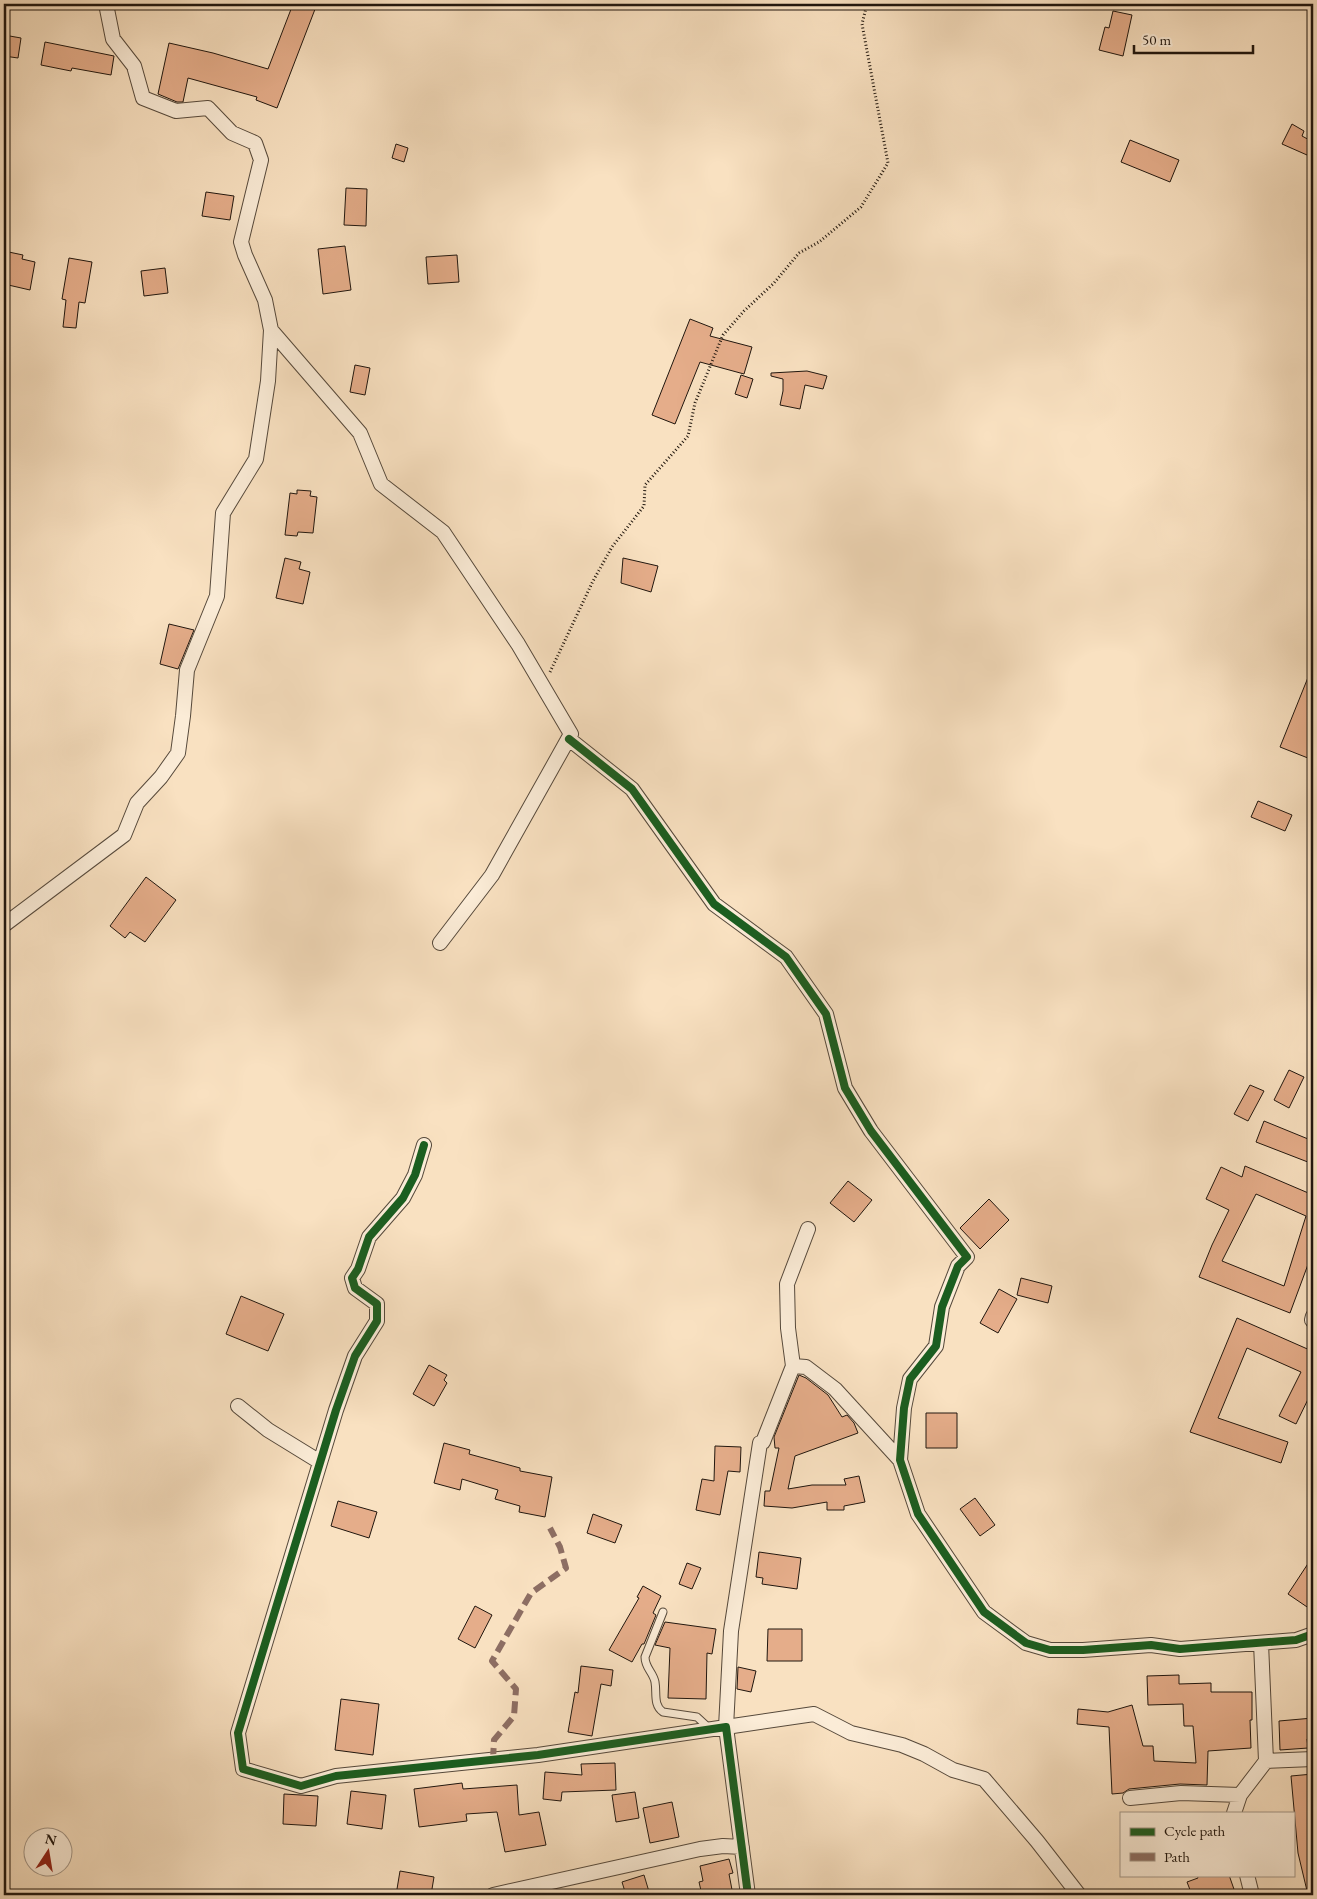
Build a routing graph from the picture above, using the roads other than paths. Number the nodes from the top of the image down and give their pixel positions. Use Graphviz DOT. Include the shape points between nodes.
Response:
graph roads {
  1 [pos="106,4"];
  2 [pos="271,330"];
  3 [pos="569,739"];
  4 [pos="4,925"];
  5 [pos="440,943"];
  6 [pos="424,1145"];
  7 [pos="808,1229"];
  8 [pos="1313,1316"];
  9 [pos="1313,1321"];
  10 [pos="793,1366"];
  11 [pos="238,1406"];
  12 [pos="900,1460"];
  13 [pos="320,1462"];
  14 [pos="663,1612"];
  15 [pos="1313,1634"];
  16 [pos="1261,1643"];
  17 [pos="726,1726"];
  18 [pos="710,1729"];
  19 [pos="1313,1759"];
  20 [pos="1266,1760"];
  21 [pos="1240,1795"];
  22 [pos="1130,1798"];
  23 [pos="1234,1812"];
  24 [pos="742,1847"];
  25 [pos="1247,1876"];
  26 [pos="493,1895"];
  27 [pos="748,1895"];
  28 [pos="1079,1895"];
  29 [pos="1252,1895"];
  1 -- 2 [label="street" via="113,39 134,66 143,98 176,111 208,108 232,133 255,143 261,160 241,242 266,300"];
  2 -- 3 [label="street" via="360,433 381,484 443,532 518,644 571,734"];
  2 -- 4 [label="street" via="268,381 256,458 223,513 217,596 187,670 178,753 161,778 137,803 124,835"];
  3 -- 5 [label="street" via="492,875"];
  3 -- 12 [label="street" via="632,789 714,904 786,957 826,1014 845,1088 871,1132 967,1257 958,1266 942,1307 936,1346 910,1379"];
  6 -- 13 [label="street" via="415,1175 403,1198 369,1237 352,1278 355,1288 377,1304 377,1321 355,1356"];
  7 -- 10 [label="street" via="787,1284"];
  8 -- 9 [label="street"];
  10 -- 12 [label="street" via="806,1367 836,1389"];
  10 -- 17 [label="street" via="760,1443 731,1631"];
  11 -- 13 [label="street" via="268,1430"];
  12 -- 16 [label="street" via="918,1514 984,1612 1026,1643 1050,1650 1151,1645 1180,1649"];
  13 -- 18 [label="street" via="238,1733 243,1769 301,1786 336,1776 538,1756"];
  14 -- 18 [label="lane" via="645,1657 645,1664 655,1683 658,1709 697,1717"];
  15 -- 16 [label="street" via="1296,1640"];
  16 -- 20 [label="street"];
  17 -- 18 [label="street"];
  17 -- 24 [label="street"];
  17 -- 28 [label="street" via="814,1714 851,1733 902,1745 953,1770 984,1779"];
  19 -- 20 [label="street"];
  20 -- 21 [label="street"];
  21 -- 22 [label="street" via="1181,1794"];
  21 -- 23 [label="street"];
  24 -- 26 [label="street" via="700,1849"];
  24 -- 27 [label="street"];
  25 -- 29 [label="street"];
}
